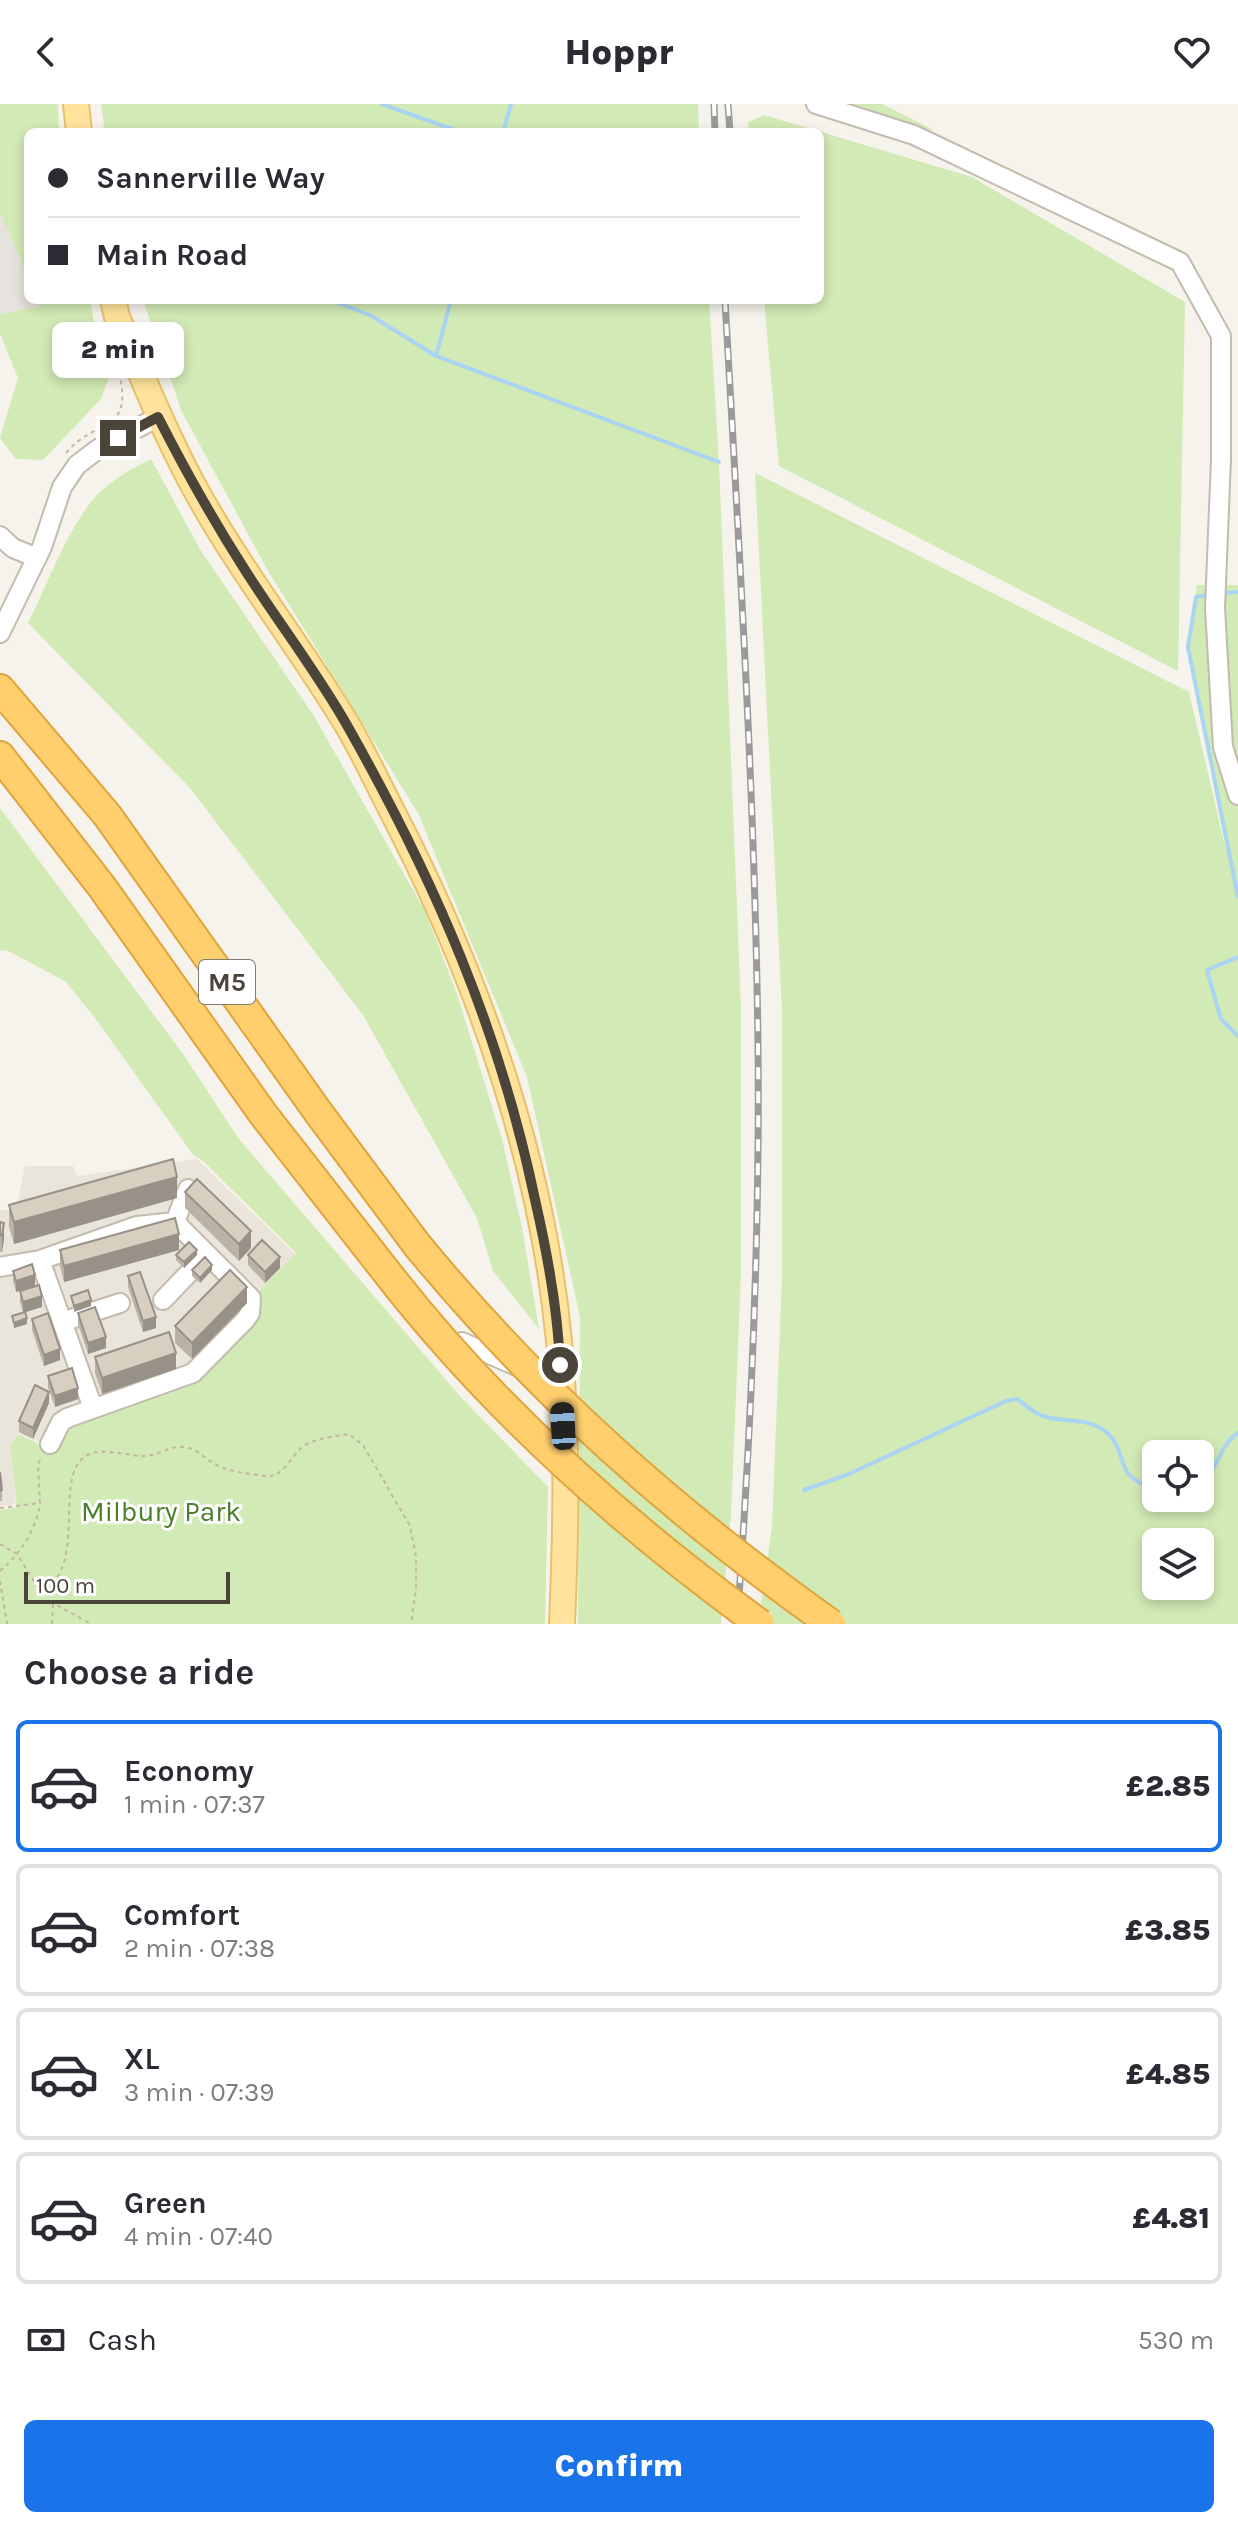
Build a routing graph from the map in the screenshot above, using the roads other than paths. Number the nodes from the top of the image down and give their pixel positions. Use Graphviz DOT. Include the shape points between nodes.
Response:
graph roads {
  1 [pos="76,104"];
  2 [pos="816,104"];
  3 [pos="79,128"];
  4 [pos="114,304"];
  5 [pos="158,417"];
  6 [pos="0,536"];
  7 [pos="37,558"];
  8 [pos="0,633"];
  9 [pos="0,689"];
  10 [pos="1,757"];
  11 [pos="1238,795"];
  12 [pos="188,1189"];
  13 [pos="175,1222"];
  14 [pos="207,1254"];
  15 [pos="40,1260"];
  16 [pos="0,1267"];
  17 [pos="163,1300"];
  18 [pos="120,1303"];
  19 [pos="62,1322"];
  20 [pos="462,1342"];
  21 [pos="561,1386"];
  22 [pos="93,1408"];
  23 [pos="50,1444"];
  24 [pos="562,1624"];
  25 [pos="760,1624"];
  26 [pos="831,1624"];
  1 -- 3 [label="main road"];
  2 -- 11 [label="street" via="914,135 1180,262 1221,336 1215,608 1223,747"];
  4 -- 5 [label="main road"];
  5 -- 7 [label="street" via="77,465 62,487"];
  5 -- 21 [label="main road" via="194,487 347,725 459,949 491,1032 526,1155 553,1290"];
  6 -- 7 [label="street"];
  7 -- 8 [label="street"];
  9 -- 26 [label="highway, M5, bridge" via="107,815 417,1245 495,1336 609,1449 747,1563"];
  10 -- 25 [label="highway, M5, bridge" via="102,887 263,1114 438,1335 528,1429 639,1529"];
  12 -- 13 [label="street"];
  13 -- 14 [label="street"];
  13 -- 15 [label="street" via="137,1226"];
  14 -- 17 [label="street"];
  14 -- 22 [label="street" via="251,1298 246,1319 193,1373"];
  15 -- 16 [label="street"];
  15 -- 19 [label="street"];
  18 -- 19 [label="street"];
  19 -- 22 [label="street"];
  20 -- 21 [label="street"];
  21 -- 24 [label="main road"];
  22 -- 23 [label="street" via="61,1422"];
}
